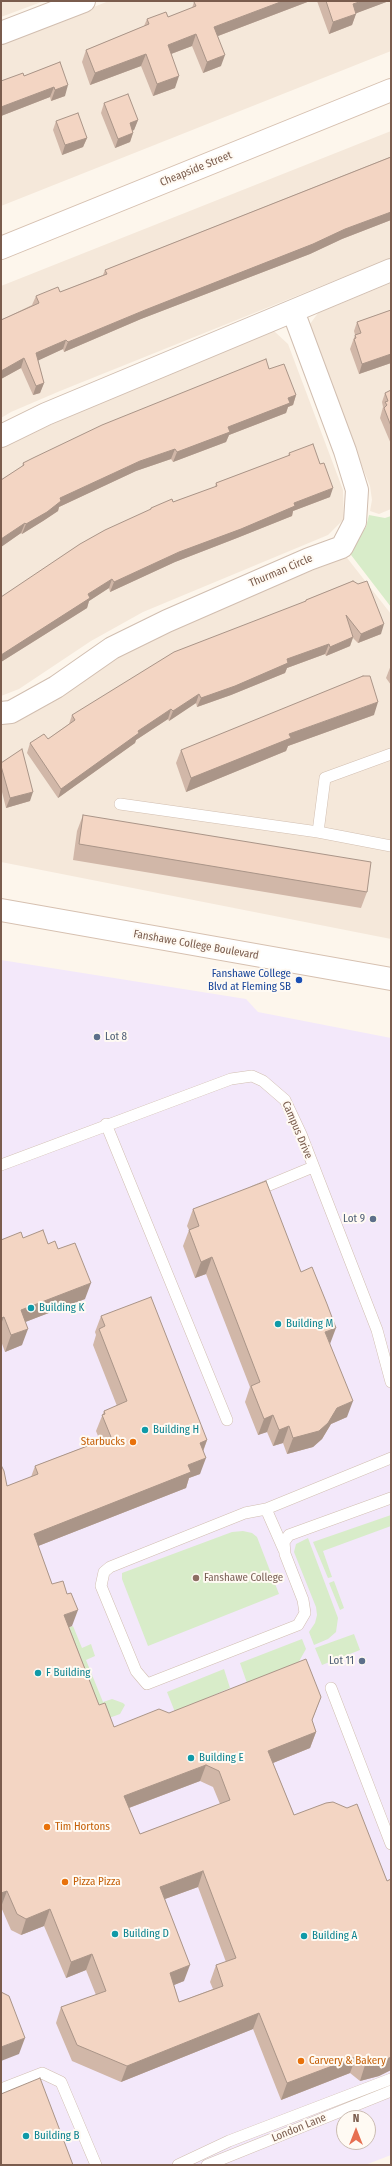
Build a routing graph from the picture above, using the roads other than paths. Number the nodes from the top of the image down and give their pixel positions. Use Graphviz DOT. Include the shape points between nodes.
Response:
graph roads {
  1 [pos="84,1"];
  2 [pos="1,33"];
  3 [pos="391,90"];
  4 [pos="1,248"];
  5 [pos="391,270"];
  6 [pos="293,311"];
  7 [pos="1,436"];
  8 [pos="1,713"];
  9 [pos="391,754"];
  10 [pos="120,804"];
  11 [pos="318,832"];
  12 [pos="391,846"];
  13 [pos="1,910"];
  14 [pos="391,979"];
  15 [pos="106,1124"];
  16 [pos="1,1165"];
  17 [pos="313,1167"];
  18 [pos="247,1194"];
  19 [pos="391,1382"];
  20 [pos="227,1420"];
  21 [pos="391,1458"];
  22 [pos="391,1498"];
  23 [pos="266,1509"];
  24 [pos="285,1554"];
  25 [pos="331,1688"];
  26 [pos="391,1844"];
  27 [pos="391,2078"];
  28 [pos="1,2089"];
  29 [pos="391,2091"];
  30 [pos="96,2165"];
  31 [pos="178,2165"];
  32 [pos="207,2165"];
  1 -- 2 [label="street"];
  3 -- 4 [label="street, Cheapside Street"];
  5 -- 6 [label="street"];
  6 -- 7 [label="street" via="46,414"];
  6 -- 8 [label="street, Thurman Circle" via="357,490 355,522 342,547 167,621 112,648 56,687 11,712"];
  9 -- 11 [label="lane" via="325,778"];
  10 -- 11 [label="lane"];
  11 -- 12 [label="lane"];
  13 -- 14 [label="street, Fanshawe College Boulevard"];
  15 -- 16 [label="lane, Campus Drive"];
  15 -- 17 [label="lane, Campus Drive" via="231,1079 252,1076 268,1083 285,1100"];
  15 -- 20 [label="lane"];
  17 -- 18 [label="lane"];
  17 -- 19 [label="lane, Campus Drive" via="377,1330"];
  21 -- 23 [label="lane"];
  22 -- 24 [label="lane" via="289,1535 284,1542"];
  23 -- 24 [label="lane"];
  23 -- 24 [label="lane" via="246,1513 110,1567 104,1572 102,1586 136,1671 147,1684 298,1625 305,1614 303,1600"];
  25 -- 26 [label="lane"];
  27 -- 31 [label="lane" via="229,2141"];
  28 -- 30 [label="lane" via="42,2073 61,2082"];
  29 -- 32 [label="lane, London Lane"];
}
